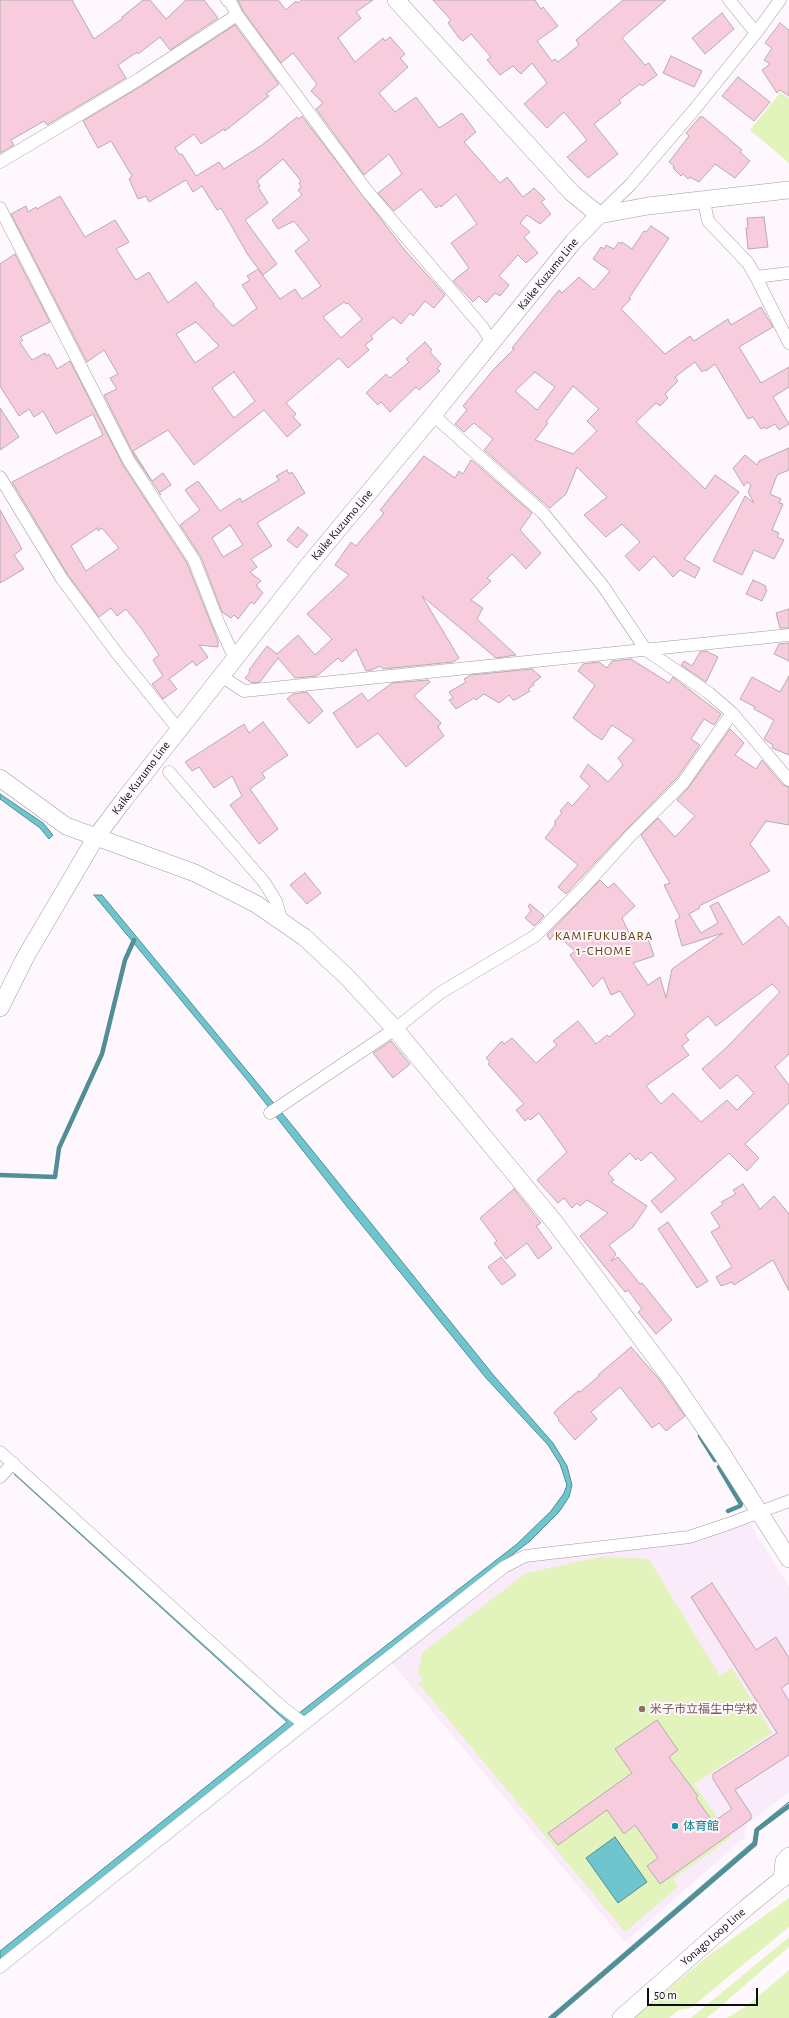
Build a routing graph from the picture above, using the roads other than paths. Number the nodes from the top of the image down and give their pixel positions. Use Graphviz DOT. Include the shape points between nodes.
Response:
graph roads {
  1 [pos="227,0"];
  2 [pos="396,0"];
  3 [pos="728,0"];
  4 [pos="780,0"];
  5 [pos="237,15"];
  6 [pos="756,33"];
  7 [pos="0,162"];
  8 [pos="789,190"];
  9 [pos="704,201"];
  10 [pos="0,208"];
  11 [pos="599,215"];
  12 [pos="5,229"];
  13 [pos="789,274"];
  14 [pos="756,277"];
  15 [pos="492,343"];
  16 [pos="789,343"];
  17 [pos="433,415"];
  18 [pos="0,477"];
  19 [pos="789,635"];
  20 [pos="646,650"];
  21 [pos="235,659"];
  22 [pos="221,676"];
  23 [pos="732,713"];
  24 [pos="178,729"];
  25 [pos="169,772"];
  26 [pos="0,778"];
  27 [pos="789,780"];
  28 [pos="96,837"];
  29 [pos="282,922"];
  30 [pos="0,1008"];
  31 [pos="395,1029"];
  32 [pos="270,1113"];
  33 [pos="0,1452"];
  34 [pos="13,1463"];
  35 [pos="0,1477"];
  36 [pos="789,1501"];
  37 [pos="760,1512"];
  38 [pos="789,1560"];
  39 [pos="304,1724"];
  40 [pos="789,1856"];
  41 [pos="787,1877"];
  42 [pos="0,1967"];
  43 [pos="621,2018"];
  1 -- 5 [label="street"];
  2 -- 11 [label="street" via="572,193"];
  3 -- 6 [label="street"];
  4 -- 6 [label="street"];
  5 -- 7 [label="street" via="133,83"];
  5 -- 15 [label="street" via="367,191 483,328"];
  6 -- 11 [label="street" via="631,184"];
  8 -- 9 [label="street"];
  9 -- 11 [label="street" via="648,206"];
  9 -- 14 [label="street" via="708,221 748,263"];
  10 -- 12 [label="street"];
  11 -- 15 [label="street, Kaike Kuzumo Line" via="573,242"];
  12 -- 21 [label="street" via="129,461 194,560"];
  13 -- 14 [label="street"];
  14 -- 16 [label="street"];
  15 -- 17 [label="street, Kaike Kuzumo Line"];
  17 -- 20 [label="street" via="543,513 603,586"];
  17 -- 21 [label="street, Kaike Kuzumo Line" via="307,567"];
  18 -- 24 [label="street" via="62,579"];
  19 -- 20 [label="street"];
  20 -- 22 [label="street" via="244,691"];
  20 -- 23 [label="street" via="709,693"];
  21 -- 22 [label="street, Kaike Kuzumo Line"];
  22 -- 24 [label="street, Kaike Kuzumo Line"];
  23 -- 27 [label="street"];
  23 -- 31 [label="street" via="683,783 535,936 440,993"];
  24 -- 28 [label="street, Kaike Kuzumo Line"];
  25 -- 29 [label="street" via="264,882 276,901"];
  26 -- 28 [label="street" via="66,826"];
  28 -- 29 [label="street" via="195,872 256,904"];
  28 -- 30 [label="street, Kaike Kuzumo Line" via="26,956"];
  29 -- 31 [label="street" via="346,976"];
  31 -- 32 [label="street"];
  31 -- 37 [label="street" via="556,1224 672,1380"];
  33 -- 34 [label="street"];
  34 -- 35 [label="street"];
  34 -- 39 [label="street"];
  36 -- 37 [label="street"];
  37 -- 38 [label="street"];
  37 -- 39 [label="street" via="689,1537 525,1556 471,1592"];
  39 -- 42 [label="street"];
  40 -- 41 [label="street" via="784,1861"];
  41 -- 43 [label="street, Yonago Loop Line" via="746,1908"];
}
